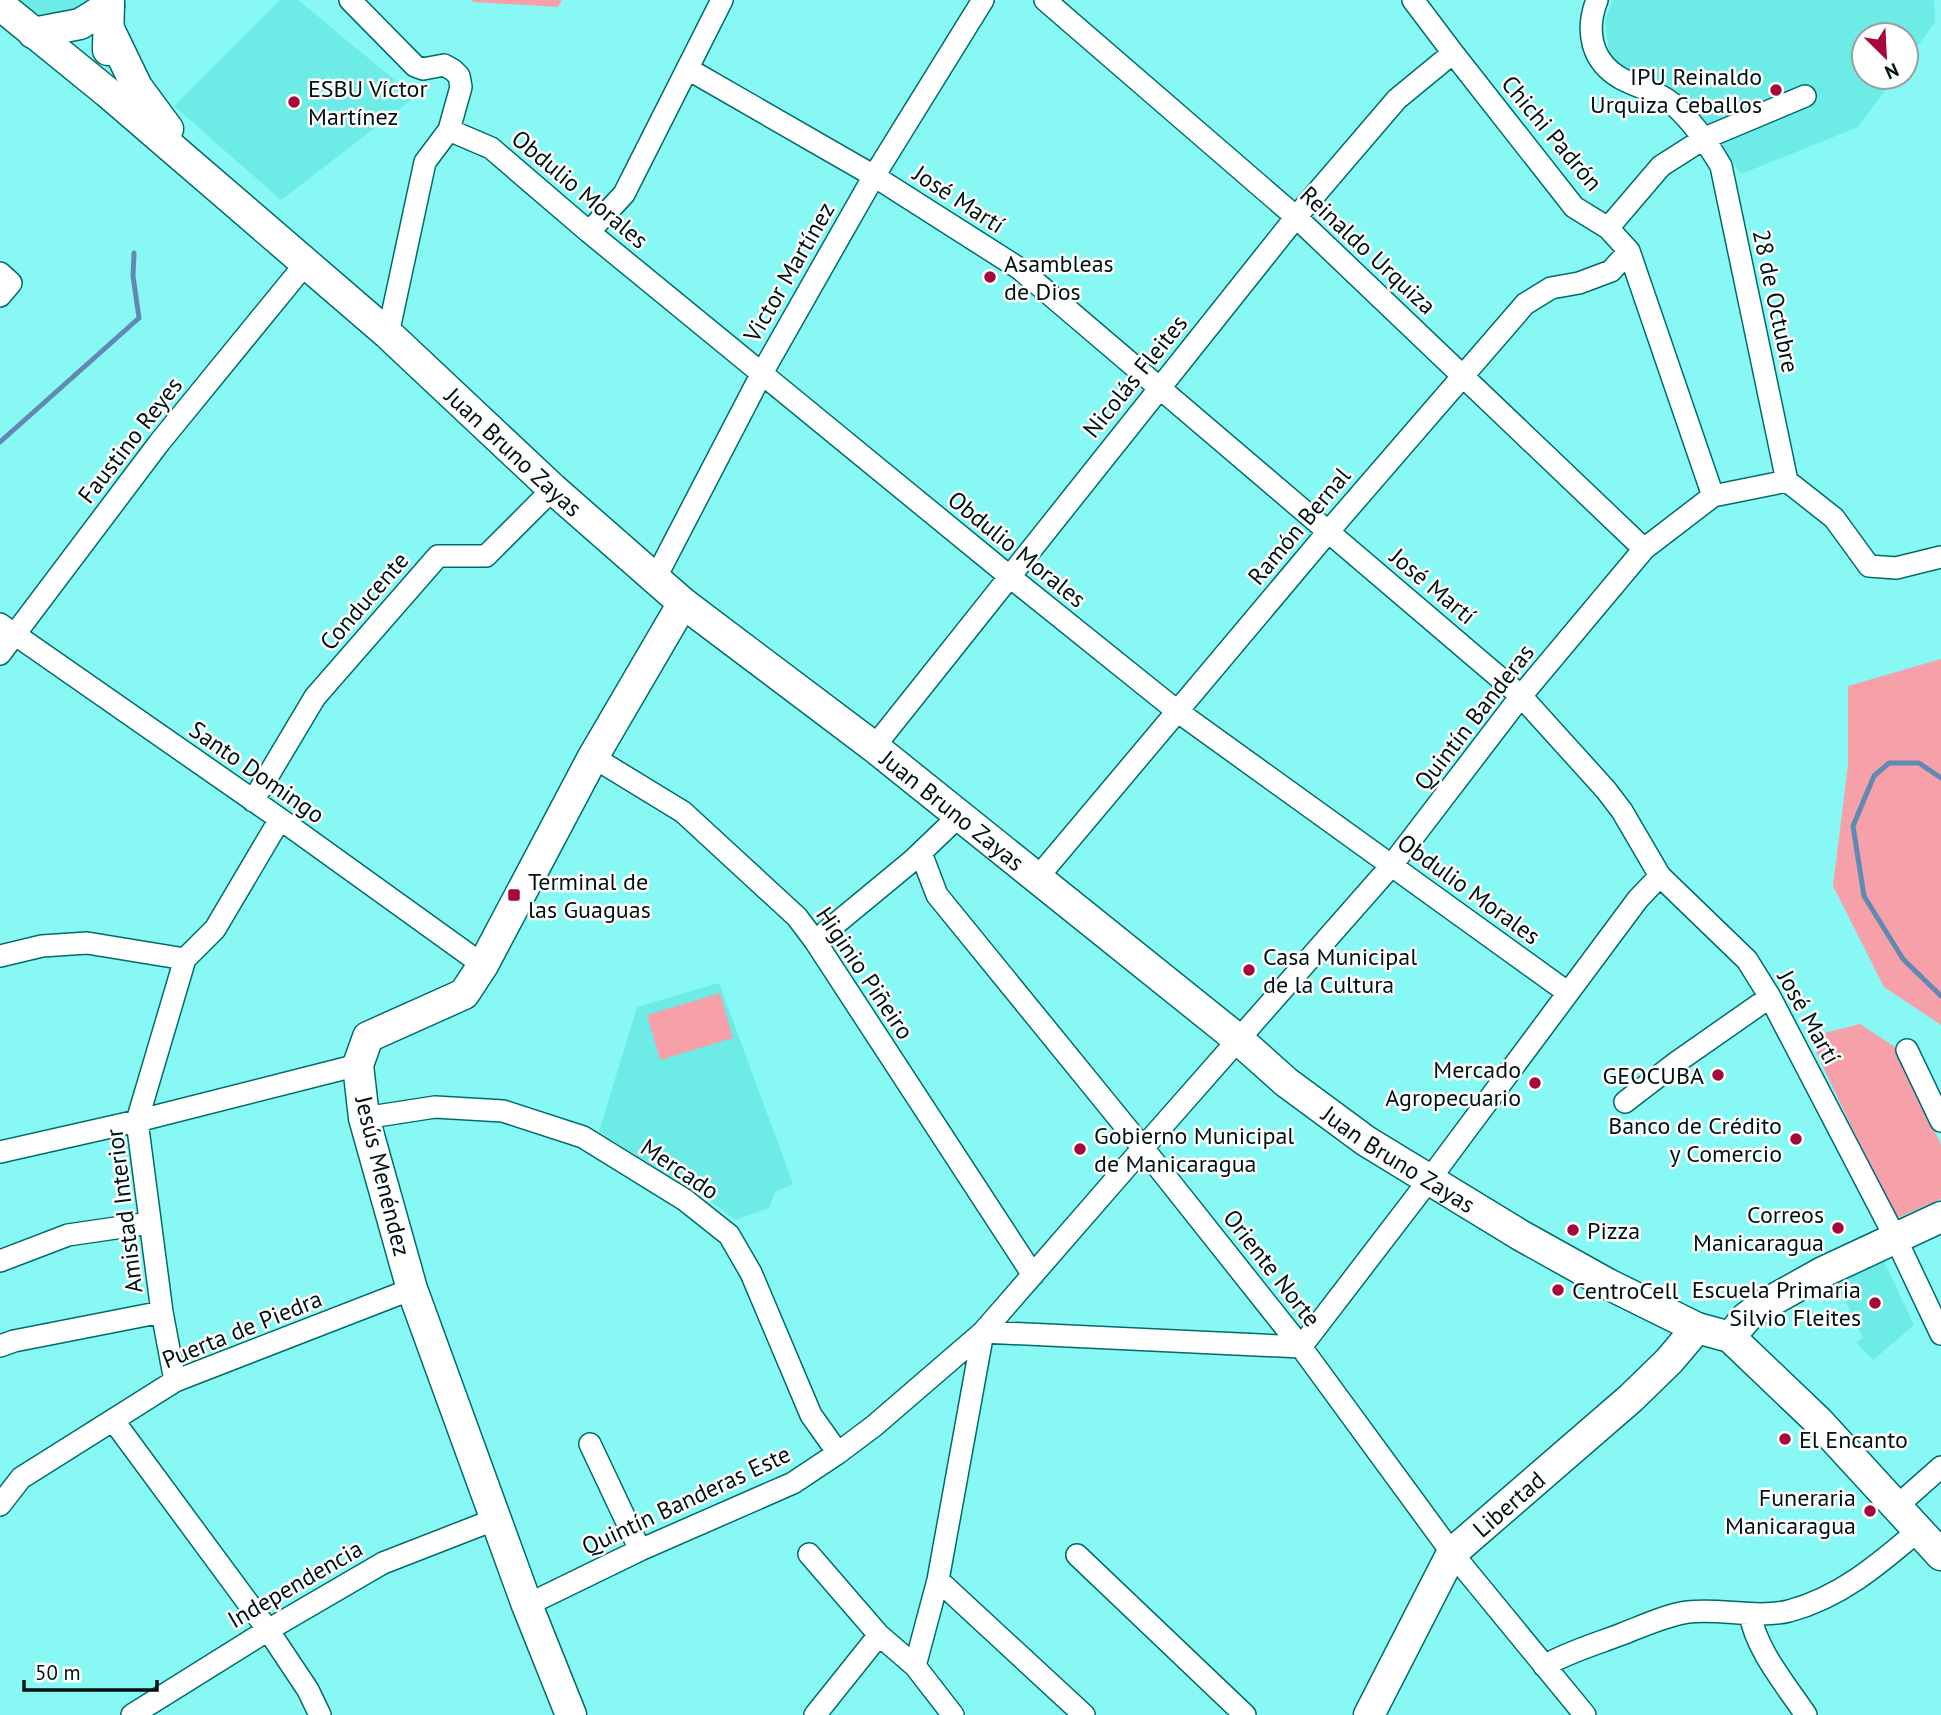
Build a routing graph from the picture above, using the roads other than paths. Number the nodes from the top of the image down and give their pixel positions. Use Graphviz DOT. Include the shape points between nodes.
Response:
graph roads {
  1 [pos="350,0"];
  2 [pos="722,0"];
  3 [pos="983,0"];
  4 [pos="1045,0"];
  5 [pos="1413,0"];
  6 [pos="1597,0"];
  7 [pos="0,5"];
  8 [pos="109,12"];
  9 [pos="33,33"];
  10 [pos="1453,53"];
  11 [pos="63,57"];
  12 [pos="688,69"];
  13 [pos="107,92"];
  14 [pos="1805,96"];
  15 [pos="449,130"];
  16 [pos="1705,138"];
  17 [pos="202,174"];
  18 [pos="874,176"];
  19 [pos="1296,217"];
  20 [pos="1608,228"];
  21 [pos="589,232"];
  22 [pos="1629,251"];
  23 [pos="306,263"];
  24 [pos="388,334"];
  25 [pos="762,373"];
  26 [pos="1464,376"];
  27 [pos="1159,389"];
  28 [pos="1787,481"];
  29 [pos="553,489"];
  30 [pos="1713,496"];
  31 [pos="1328,532"];
  32 [pos="1644,549"];
  33 [pos="1941,557"];
  34 [pos="1009,576"];
  35 [pos="655,579"];
  36 [pos="683,603"];
  37 [pos="7,629"];
  38 [pos="0,654"];
  39 [pos="1521,696"];
  40 [pos="1177,711"];
  41 [pos="874,747"];
  42 [pos="593,757"];
  43 [pos="253,801"];
  44 [pos="960,816"];
  45 [pos="280,820"];
  46 [pos="920,853"];
  47 [pos="1391,866"];
  48 [pos="1660,876"];
  49 [pos="1038,877"];
  50 [pos="815,941"];
  51 [pos="0,956"];
  52 [pos="185,959"];
  53 [pos="483,965"];
  54 [pos="1567,992"];
  55 [pos="1769,997"];
  56 [pos="1239,1040"];
  57 [pos="1907,1049"];
  58 [pos="358,1065"];
  59 [pos="1625,1102"];
  60 [pos="364,1118"];
  61 [pos="137,1121"];
  62 [pos="1941,1121"];
  63 [pos="1143,1148"];
  64 [pos="0,1152"];
  65 [pos="1429,1180"];
  66 [pos="1941,1217"];
  67 [pos="150,1223"];
  68 [pos="1895,1237"];
  69 [pos="0,1261"];
  70 [pos="1033,1275"];
  71 [pos="412,1289"];
  72 [pos="162,1312"];
  73 [pos="1697,1328"];
  74 [pos="983,1332"];
  75 [pos="1941,1334"];
  76 [pos="1730,1337"];
  77 [pos="0,1346"];
  78 [pos="1301,1347"];
  79 [pos="175,1381"];
  80 [pos="113,1420"];
  81 [pos="590,1444"];
  82 [pos="838,1453"];
  83 [pos="1941,1467"];
  84 [pos="0,1505"];
  85 [pos="1897,1506"];
  86 [pos="496,1519"];
  87 [pos="1919,1530"];
  88 [pos="640,1550"];
  89 [pos="1452,1553"];
  90 [pos="809,1554"];
  91 [pos="1077,1555"];
  92 [pos="1941,1555"];
  93 [pos="938,1580"];
  94 [pos="527,1605"];
  95 [pos="1750,1614"];
  96 [pos="268,1630"];
  97 [pos="879,1634"];
  98 [pos="915,1666"];
  99 [pos="1544,1666"];
  100 [pos="132,1715"];
  101 [pos="320,1715"];
  102 [pos="571,1715"];
  103 [pos="815,1715"];
  104 [pos="953,1715"];
  105 [pos="1084,1715"];
  106 [pos="1245,1715"];
  107 [pos="1368,1715"];
  108 [pos="1585,1715"];
  109 [pos="1806,1715"];
  1 -- 15 [label="street" via="415,66 444,65 459,76 461,87"];
  2 -- 12 [label="street"];
  3 -- 18 [label="street, Victor Martínez"];
  4 -- 19 [label="street, Reinaldo Urquiza"];
  5 -- 10 [label="street, Chichi Padrón"];
  6 -- 16 [label="street, 28 de Octubre" via="1592,43 1602,64 1674,105"];
  7 -- 9 [label="main road, Juan Bruno Zayas"];
  8 -- 9 [label="main road" via="80,24"];
  8 -- 11 [label="main road" via="92,41 78,53"];
  8 -- 13 [label="main road"];
  8 -- 17 [label="main road" via="137,87"];
  9 -- 11 [label="main road, Juan Bruno Zayas"];
  10 -- 19 [label="street, Nicolás Fleites" via="1396,99"];
  10 -- 20 [label="street, Chichi Padrón" via="1574,207"];
  11 -- 13 [label="main road, Juan Bruno Zayas"];
  12 -- 18 [label="street, José Martí"];
  12 -- 21 [label="street" via="624,194"];
  13 -- 17 [label="main road, Juan Bruno Zayas"];
  14 -- 16 [label="street"];
  15 -- 21 [label="street, Obdulio Morales" via="491,148"];
  15 -- 24 [label="street" via="425,162"];
  16 -- 20 [label="street" via="1661,166"];
  16 -- 28 [label="street, 28 de Octubre" via="1721,166"];
  17 -- 23 [label="main road, Juan Bruno Zayas"];
  18 -- 25 [label="street, Victor Martínez"];
  18 -- 27 [label="street, José Martí" via="1020,269"];
  19 -- 26 [label="street, Reinaldo Urquiza"];
  19 -- 27 [label="street, Nicolás Fleites"];
  20 -- 22 [label="street, Chichi Padrón"];
  21 -- 25 [label="street, Obdulio Morales"];
  22 -- 26 [label="street, Ramón Bernal" via="1611,271 1579,284 1551,288 1525,304"];
  22 -- 30 [label="street, Chichi Padrón"];
  23 -- 24 [label="main road, Juan Bruno Zayas"];
  23 -- 37 [label="street, Faustino Reyes"];
  24 -- 29 [label="main road, Juan Bruno Zayas"];
  25 -- 34 [label="street, Obdulio Morales"];
  25 -- 35 [label="street, Victor Martínez"];
  26 -- 31 [label="street, Ramón Bernal"];
  26 -- 32 [label="street, Reinaldo Urquiza"];
  27 -- 31 [label="street, José Martí"];
  27 -- 34 [label="street, Nicolás Fleites"];
  28 -- 30 [label="street, Quintín Banderas"];
  28 -- 33 [label="street" via="1834,518 1869,566 1896,568"];
  29 -- 35 [label="main road, Juan Bruno Zayas"];
  29 -- 43 [label="street, Conducente" via="486,556 438,556 315,697"];
  30 -- 32 [label="street, Quintín Banderas"];
  31 -- 39 [label="street, José Martí"];
  31 -- 40 [label="street, Ramón Bernal"];
  32 -- 39 [label="street, Quintín Banderas"];
  34 -- 40 [label="street, Obdulio Morales"];
  34 -- 41 [label="street, Nicolás Fleites"];
  35 -- 36 [label="main road, Juan Bruno Zayas"];
  36 -- 41 [label="main road, Juan Bruno Zayas"];
  36 -- 42 [label="main road, Jesús Menéndez"];
  37 -- 38 [label="street, Faustino Reyes"];
  37 -- 43 [label="street, Santo Domingo"];
  39 -- 47 [label="street, Quintín Banderas"];
  39 -- 48 [label="street, José Martí" via="1606,790"];
  40 -- 47 [label="street, Obdulio Morales"];
  40 -- 49 [label="street, Ramón Bernal"];
  41 -- 44 [label="main road, Juan Bruno Zayas"];
  42 -- 50 [label="street, Higinio Piñeiro" via="683,812 797,918"];
  42 -- 53 [label="main road, Jesús Menéndez"];
  43 -- 45 [label="street, Santo Domingo"];
  44 -- 46 [label="street"];
  44 -- 49 [label="main road, Juan Bruno Zayas"];
  45 -- 52 [label="street, Amistad Interior" via="215,929"];
  45 -- 53 [label="street, Santo Domingo"];
  46 -- 50 [label="street"];
  46 -- 63 [label="street, Oriente Norte" via="937,895"];
  47 -- 54 [label="street, Obdulio Morales"];
  47 -- 56 [label="street, Quintín Banderas"];
  48 -- 54 [label="street"];
  48 -- 55 [label="street, José Martí" via="1747,960"];
  49 -- 56 [label="main road, Juan Bruno Zayas"];
  50 -- 70 [label="street, Higinio Piñeiro"];
  51 -- 52 [label="street" via="42,946 87,943"];
  52 -- 61 [label="street, Amistad Interior"];
  53 -- 58 [label="main road, Jesús Menéndez" via="464,994 368,1037"];
  54 -- 65 [label="street"];
  55 -- 59 [label="street"];
  55 -- 68 [label="street, José Martí"];
  56 -- 63 [label="street, Quintín Banderas Este"];
  56 -- 65 [label="main road, Juan Bruno Zayas" via="1286,1082 1366,1141"];
  57 -- 62 [label="street"];
  58 -- 60 [label="main road, Jesús Menéndez"];
  58 -- 61 [label="street"];
  60 -- 71 [label="main road, Jesús Menéndez"];
  60 -- 82 [label="street, Mercado" via="435,1107 503,1111 583,1137 685,1200 729,1236 751,1273 811,1415"];
  61 -- 64 [label="street"];
  61 -- 67 [label="street, Amistad Interior"];
  63 -- 70 [label="street, Quintín Banderas Este"];
  63 -- 78 [label="street, Oriente Norte"];
  65 -- 73 [label="main road, Juan Bruno Zayas" via="1608,1284"];
  65 -- 78 [label="street"];
  66 -- 68 [label="main road"];
  67 -- 69 [label="street" via="68,1235"];
  67 -- 72 [label="street, Amistad Interior"];
  68 -- 75 [label="street, José Martí"];
  68 -- 76 [label="main road" via="1762,1306"];
  70 -- 74 [label="street, Quintín Banderas Este"];
  71 -- 79 [label="street, Puerta de Piedra"];
  71 -- 86 [label="main road, Jesús Menéndez"];
  72 -- 77 [label="street"];
  72 -- 79 [label="street, Amistad Interior"];
  73 -- 76 [label="main road, Juan Bruno Zayas"];
  73 -- 89 [label="main road, Libertad" via="1632,1398"];
  74 -- 78 [label="street"];
  74 -- 82 [label="street, Quintín Banderas Este"];
  74 -- 93 [label="street"];
  76 -- 85 [label="main road, Juan Bruno Zayas" via="1818,1421"];
  78 -- 89 [label="street, Oriente Norte"];
  79 -- 80 [label="street, Puerta de Piedra"];
  80 -- 84 [label="street, Puerta de Piedra" via="21,1478"];
  80 -- 96 [label="street"];
  81 -- 88 [label="street"];
  82 -- 88 [label="street, Quintín Banderas Este" via="793,1483"];
  83 -- 85 [label="street"];
  85 -- 87 [label="main road, Juan Bruno Zayas"];
  86 -- 94 [label="main road, Jesús Menéndez"];
  86 -- 96 [label="street, Independencia" via="383,1563"];
  87 -- 92 [label="main road, Juan Bruno Zayas"];
  87 -- 95 [label="street" via="1847,1586 1787,1611"];
  88 -- 94 [label="street, Quintín Banderas Este"];
  89 -- 99 [label="street, Oriente Norte"];
  89 -- 107 [label="main road, Libertad"];
  90 -- 97 [label="street"];
  91 -- 106 [label="street"];
  93 -- 98 [label="street"];
  93 -- 105 [label="street"];
  94 -- 102 [label="main road, Jesús Menéndez"];
  95 -- 99 [label="street" via="1686,1612"];
  95 -- 109 [label="street" via="1759,1643"];
  96 -- 100 [label="street, Independencia"];
  96 -- 101 [label="street"];
  97 -- 98 [label="street"];
  97 -- 103 [label="street"];
  98 -- 104 [label="street"];
  99 -- 108 [label="street, Oriente Norte"];
}
